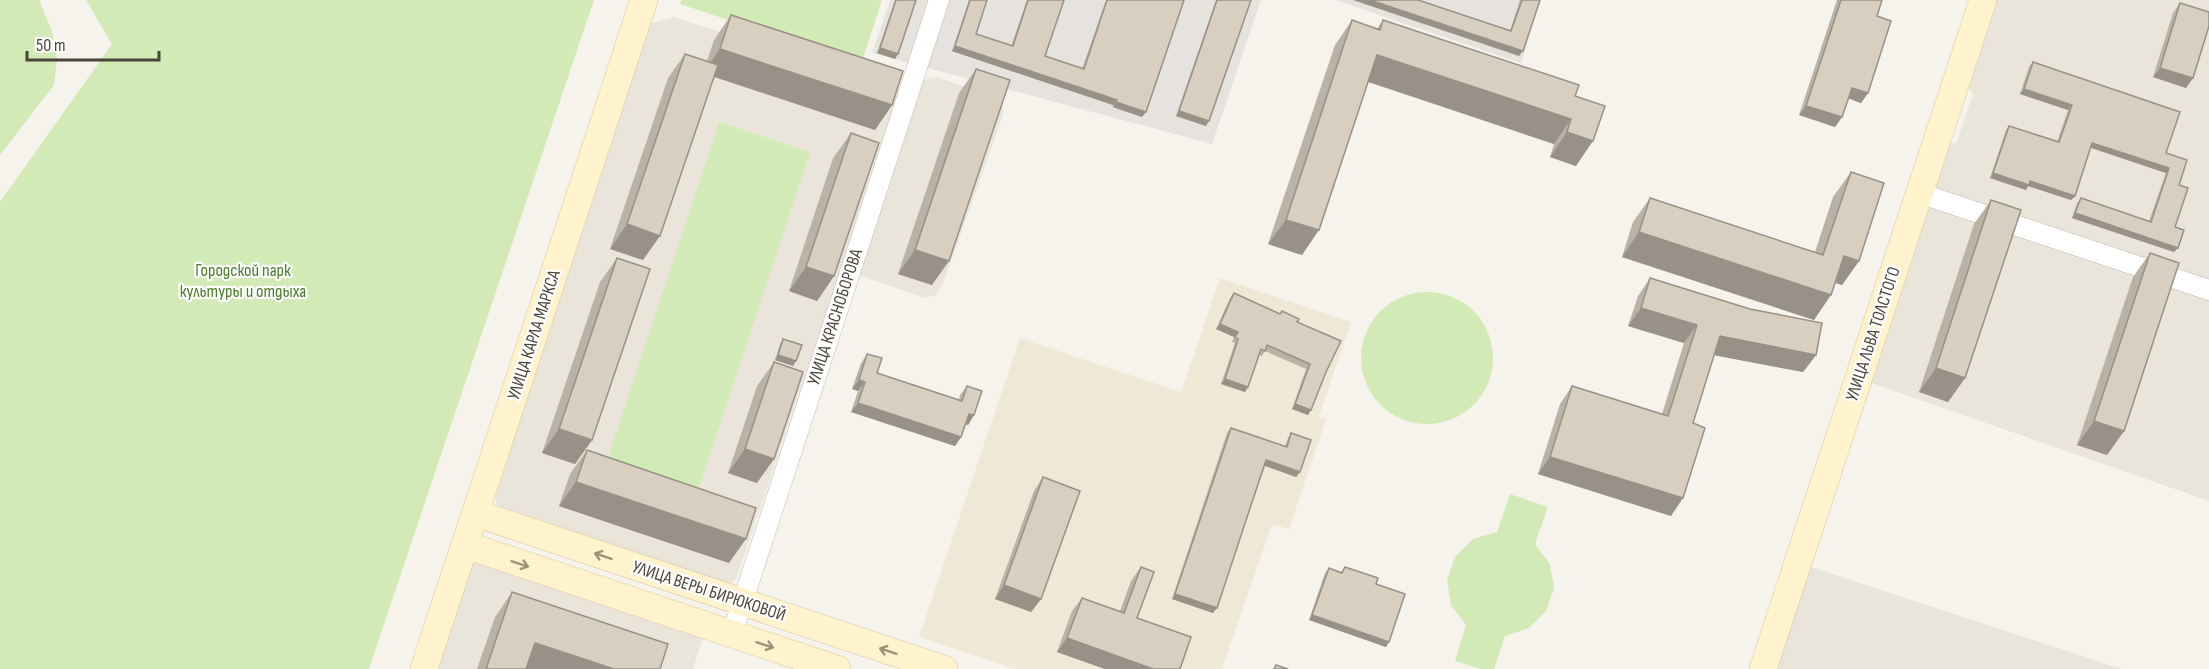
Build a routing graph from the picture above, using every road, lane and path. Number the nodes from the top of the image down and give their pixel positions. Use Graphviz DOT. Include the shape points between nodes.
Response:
graph roads {
  1 [pos="644,0"];
  2 [pos="939,0"];
  3 [pos="1983,0"];
  4 [pos="1919,193"];
  5 [pos="2209,290"];
  6 [pos="475,513"];
  7 [pos="465,545"];
  8 [pos="742,602"];
  9 [pos="732,634"];
  10 [pos="424,669"];
  11 [pos="837,669"];
  12 [pos="944,669"];
  13 [pos="1763,669"];
  1 -- 6 [label="street, УЛИЦА КАРЛА МАРКСА"];
  2 -- 8 [label="street, УЛИЦА КРАСНОБОРОВА"];
  3 -- 4 [label="street, УЛИЦА ЛЬВА ТОЛСТОГО"];
  4 -- 5 [label="street"];
  4 -- 13 [label="street, УЛИЦА ЛЬВА ТОЛСТОГО"];
  6 -- 7 [label="street, УЛИЦА КАРЛА МАРКСА"];
  8 -- 6 [label="street, УЛИЦА ВЕРЫ БИРЮКОВОЙ, one-way"];
  7 -- 9 [label="street, УЛИЦА ВЕРЫ БИРЮКОВОЙ, one-way"];
  7 -- 10 [label="street, УЛИЦА КАРЛА МАРКСА"];
  8 -- 9 [label="street, УЛИЦА КРАСНОБОРОВА"];
  12 -- 8 [label="street, УЛИЦА ВЕРЫ БИРЮКОВОЙ, one-way"];
  9 -- 11 [label="street, УЛИЦА ВЕРЫ БИРЮКОВОЙ, one-way"];
}
